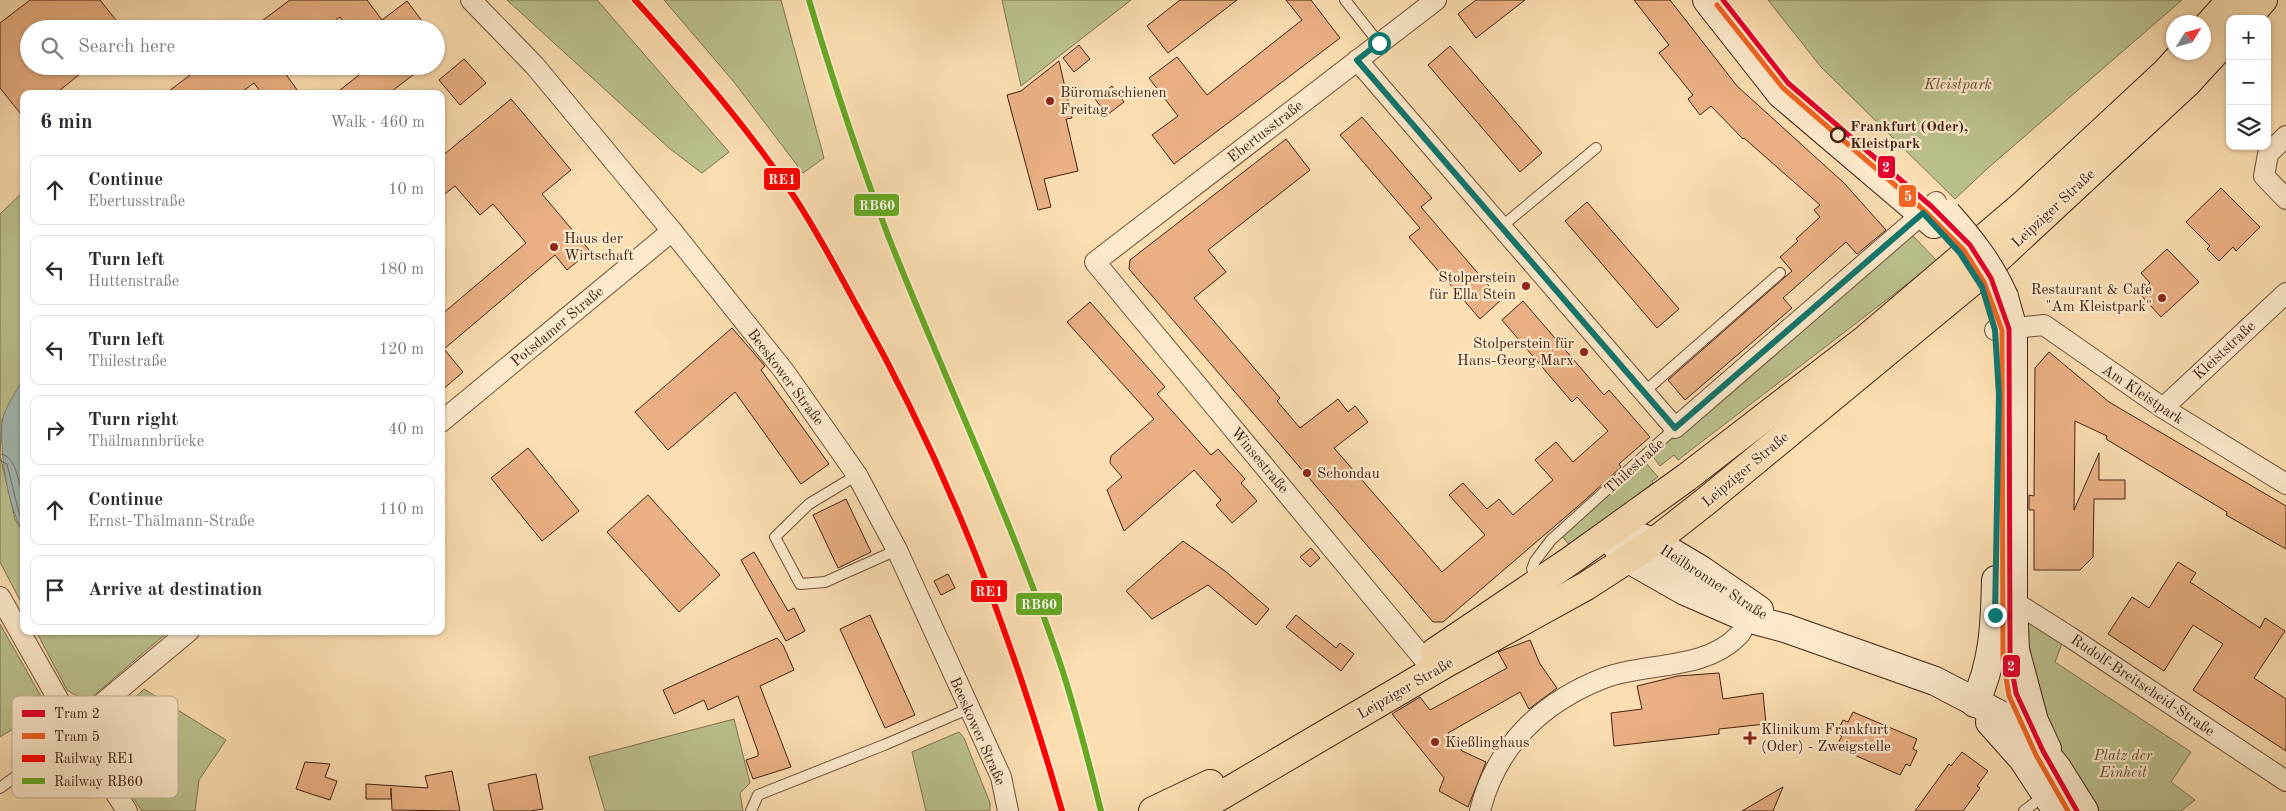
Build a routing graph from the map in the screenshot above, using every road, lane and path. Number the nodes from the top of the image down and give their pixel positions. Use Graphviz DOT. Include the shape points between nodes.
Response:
graph roads {
  1 [pos="471,0"];
  2 [pos="1345,0"];
  3 [pos="1436,0"];
  4 [pos="1707,0"];
  5 [pos="1730,0"];
  6 [pos="2231,0"];
  7 [pos="2263,0"];
  8 [pos="2250,15"];
  9 [pos="2211,22"];
  10 [pos="2226,40"];
  11 [pos="1379,43"];
  12 [pos="1357,60"];
  13 [pos="2177,60"];
  14 [pos="2286,136"];
  15 [pos="1596,148"];
  16 [pos="2286,199"];
  17 [pos="1935,213"];
  18 [pos="1501,227"];
  19 [pos="672,231"];
  20 [pos="1095,262"];
  21 [pos="1780,273"];
  22 [pos="2286,292"];
  23 [pos="2000,315"];
  24 [pos="1644,392"];
  25 [pos="2163,408"];
  26 [pos="445,419"];
  27 [pos="1675,428"];
  28 [pos="857,475"];
  29 [pos="2286,484"];
  30 [pos="1607,536"];
  31 [pos="1654,542"];
  32 [pos="897,550"];
  33 [pos="1629,559"];
  34 [pos="1539,581"];
  35 [pos="0,597"];
  36 [pos="2004,600"];
  37 [pos="1747,618"];
  38 [pos="1785,628"];
  39 [pos="20,632"];
  40 [pos="22,635"];
  41 [pos="184,635"];
  42 [pos="1424,659"];
  43 [pos="1990,660"];
  44 [pos="1935,681"];
  45 [pos="2022,682"];
  46 [pos="56,696"];
  47 [pos="111,696"];
  48 [pos="1976,702"];
  49 [pos="968,709"];
  50 [pos="2057,768"];
  51 [pos="12,779"];
  52 [pos="2286,781"];
  53 [pos="0,788"];
  54 [pos="119,798"];
  55 [pos="2052,802"];
  56 [pos="127,811"];
  57 [pos="751,811"];
  58 [pos="1008,811"];
  59 [pos="1153,811"];
  60 [pos="1192,811"];
  61 [pos="1480,811"];
  62 [pos="2024,811"];
  63 [pos="2084,811"];
  1 -- 19 [label="street, Beeskower Straße" via="535,66"];
  2 -- 11 [label="lane"];
  3 -- 11 [label="street, Ebertusstraße"];
  4 -- 17 [label="street" via="1781,94"];
  5 -- 17 [label="street" via="1791,79"];
  6 -- 9 [label="main road"];
  7 -- 8 [label="main road"];
  10 -- 31 [label="main road, Leipziger Straße" via="2187,83 1980,274"];
  11 -- 12 [label="street, Ebertusstraße"];
  12 -- 18 [label="street"];
  12 -- 20 [label="street, Ebertusstraße"];
  13 -- 30 [label="main road, Leipziger Straße" via="2023,205 1867,338"];
  14 -- 16 [label="street" via="2268,154 2264,176"];
  15 -- 18 [label="lane"];
  17 -- 23 [label="street"];
  17 -- 27 [label="street, Thilestraße"];
  18 -- 24 [label="street"];
  19 -- 26 [label="street, Potsdamer Straße"];
  19 -- 28 [label="street, Beeskower Straße" via="784,371"];
  20 -- 42 [label="street, Winsestraße"];
  21 -- 24 [label="lane"];
  22 -- 25 [label="street, Kleiststraße"];
  23 -- 25 [label="street, Am Kleistpark" via="2044,325"];
  23 -- 36 [label="street"];
  24 -- 27 [label="street"];
  25 -- 29 [label="street, Am Kleistpark"];
  27 -- 34 [label="lane, Thilestraße" via="1551,540 1532,569"];
  28 -- 32 [label="street, Beeskower Straße"];
  28 -- 32 [label="lane" via="809,504 775,537 800,584 825,582"];
  30 -- 31 [label="street, Heilbronner Straße" via="1633,535"];
  30 -- 33 [label="street, Heilbronner Straße"];
  30 -- 34 [label="main road, Leipziger Straße"];
  31 -- 33 [label="main road, Leipziger Straße"];
  31 -- 38 [label="street, Heilbronner Straße"];
  32 -- 49 [label="street, Beeskower Straße"];
  33 -- 37 [label="street, Heilbronner Straße" via="1684,591"];
  33 -- 60 [label="main road, Leipziger Straße"];
  34 -- 42 [label="main road, Leipziger Straße"];
  35 -- 39 [label="street"];
  36 -- 43 [label="street"];
  36 -- 45 [label="street"];
  36 -- 52 [label="street, Rudolf-Breitscheid-Straße"];
  37 -- 38 [label="street, Heilbronner Straße"];
  37 -- 61 [label="street" via="1740,634 1713,655 1605,678 1566,696 1534,718 1508,746 1485,788"];
  38 -- 44 [label="street, Heilbronner Straße"];
  40 -- 46 [label="street"];
  41 -- 47 [label="street"];
  42 -- 59 [label="main road, Leipziger Straße" via="1199,790"];
  43 -- 44 [label="street" via="1971,671"];
  43 -- 48 [label="street"];
  44 -- 48 [label="street, Heilbronner Straße"];
  45 -- 48 [label="street" via="2011,700 1995,705"];
  45 -- 50 [label="street" via="2034,721"];
  48 -- 50 [label="street, Heilbronner Straße" via="2006,718"];
  48 -- 55 [label="street, Heilbronner Straße" via="2023,759"];
  49 -- 57 [label="lane" via="758,795"];
  49 -- 58 [label="street, Beeskower Straße" via="1001,777"];
  50 -- 63 [label="street, Heilbronner Straße"];
  51 -- 53 [label="lane"];
  54 -- 56 [label="street"];
  55 -- 62 [label="lane"];
}
